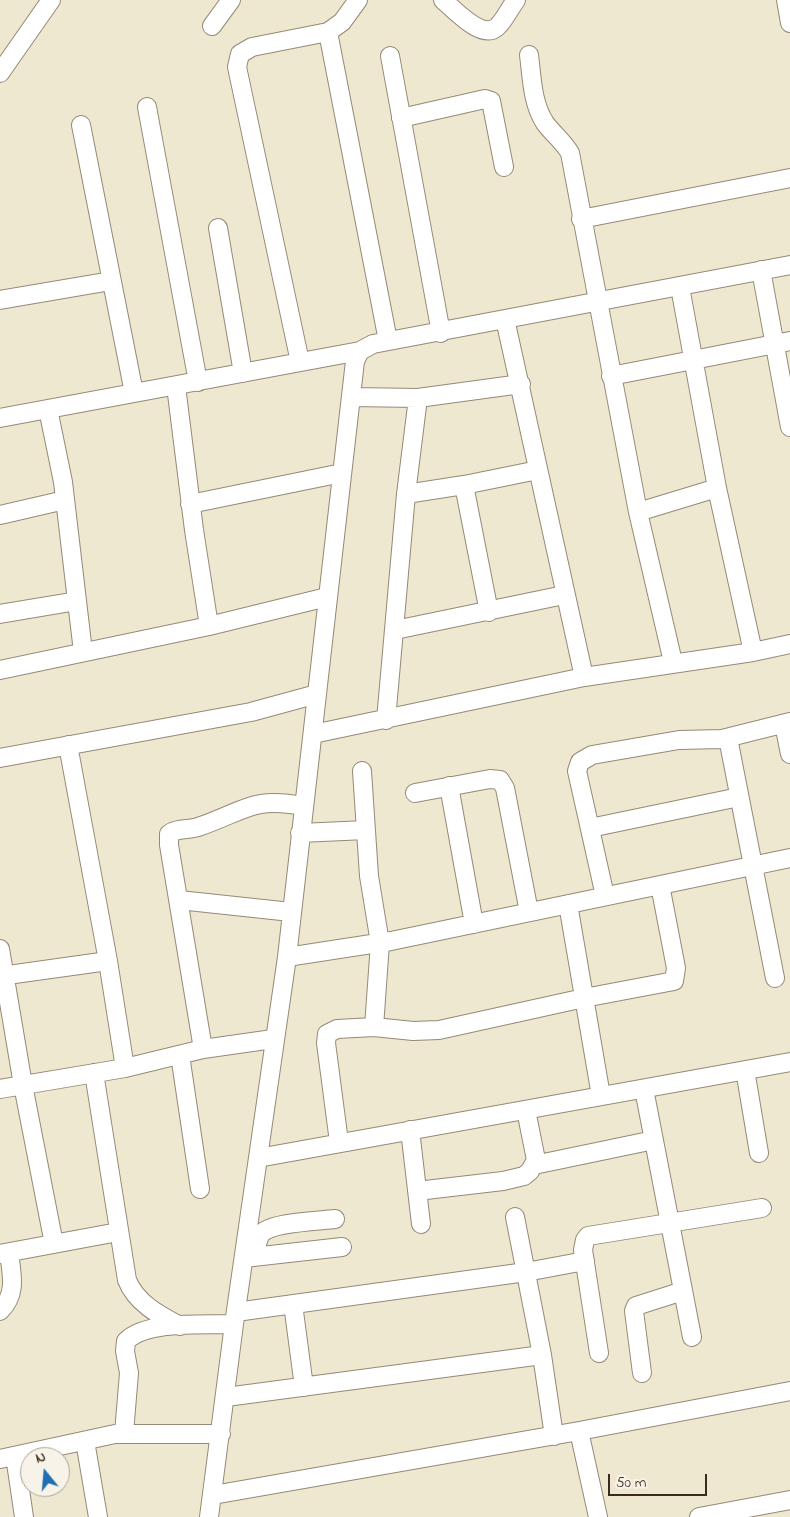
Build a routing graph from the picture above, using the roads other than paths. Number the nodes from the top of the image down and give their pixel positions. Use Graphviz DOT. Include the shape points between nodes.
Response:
graph roads {
  1 [pos="51,0"];
  2 [pos="231,0"];
  3 [pos="358,0"];
  4 [pos="443,0"];
  5 [pos="516,0"];
  6 [pos="786,0"];
  7 [pos="790,23"];
  8 [pos="212,26"];
  9 [pos="328,32"];
  10 [pos="529,55"];
  11 [pos="390,56"];
  12 [pos="0,73"];
  13 [pos="147,107"];
  14 [pos="401,118"];
  15 [pos="81,125"];
  16 [pos="504,167"];
  17 [pos="790,178"];
  18 [pos="581,219"];
  19 [pos="218,228"];
  20 [pos="790,265"];
  21 [pos="761,270"];
  22 [pos="111,281"];
  23 [pos="680,287"];
  24 [pos="0,300"];
  25 [pos="598,302"];
  26 [pos="505,319"];
  27 [pos="441,333"];
  28 [pos="388,342"];
  29 [pos="783,342"];
  30 [pos="360,351"];
  31 [pos="694,359"];
  32 [pos="300,362"];
  33 [pos="243,373"];
  34 [pos="611,376"];
  35 [pos="198,382"];
  36 [pos="521,384"];
  37 [pos="176,386"];
  38 [pos="134,393"];
  39 [pos="351,398"];
  40 [pos="418,398"];
  41 [pos="48,409"];
  42 [pos="0,418"];
  43 [pos="790,427"];
  44 [pos="538,470"];
  45 [pos="342,473"];
  46 [pos="464,486"];
  47 [pos="717,488"];
  48 [pos="406,494"];
  49 [pos="65,500"];
  50 [pos="190,504"];
  51 [pos="638,512"];
  52 [pos="0,515"];
  53 [pos="564,595"];
  54 [pos="326,597"];
  55 [pos="77,601"];
  56 [pos="489,612"];
  57 [pos="0,613"];
  58 [pos="209,626"];
  59 [pos="395,630"];
  60 [pos="790,644"];
  61 [pos="83,652"];
  62 [pos="753,652"];
  63 [pos="673,662"];
  64 [pos="0,670"];
  65 [pos="584,677"];
  66 [pos="317,694"];
  67 [pos="386,720"];
  68 [pos="787,723"];
  69 [pos="313,734"];
  70 [pos="728,738"];
  71 [pos="68,746"];
  72 [pos="790,754"];
  73 [pos="0,758"];
  74 [pos="362,771"];
  75 [pos="449,786"];
  76 [pos="415,793"];
  77 [pos="739,797"];
  78 [pos="302,806"];
  79 [pos="590,828"];
  80 [pos="366,830"];
  81 [pos="300,832"];
  82 [pos="790,858"];
  83 [pos="752,867"];
  84 [pos="660,885"];
  85 [pos="605,896"];
  86 [pos="179,900"];
  87 [pos="568,904"];
  88 [pos="291,912"];
  89 [pos="530,912"];
  90 [pos="474,924"];
  91 [pos="380,943"];
  92 [pos="0,949"];
  93 [pos="287,957"];
  94 [pos="108,961"];
  95 [pos="2,976"];
  96 [pos="774,978"];
  97 [pos="584,998"];
  98 [pos="374,1027"];
  99 [pos="273,1039"];
  100 [pos="203,1049"];
  101 [pos="180,1055"];
  102 [pos="790,1062"];
  103 [pos="125,1068"];
  104 [pos="745,1070"];
  105 [pos="94,1073"];
  106 [pos="23,1085"];
  107 [pos="0,1089"];
  108 [pos="644,1089"];
  109 [pos="601,1096"];
  110 [pos="526,1110"];
  111 [pos="410,1130"];
  112 [pos="654,1140"];
  113 [pos="339,1142"];
  114 [pos="759,1152"];
  115 [pos="258,1158"];
  116 [pos="534,1165"];
  117 [pos="200,1189"];
  118 [pos="417,1190"];
  119 [pos="762,1208"];
  120 [pos="515,1217"];
  121 [pos="335,1219"];
  122 [pos="670,1223"];
  123 [pos="421,1224"];
  124 [pos="118,1232"];
  125 [pos="54,1244"];
  126 [pos="342,1247"];
  127 [pos="5,1254"];
  128 [pos="249,1258"];
  129 [pos="585,1261"];
  130 [pos="526,1272"];
  131 [pos="683,1292"];
  132 [pos="293,1304"];
  133 [pos="0,1312"];
  134 [pos="235,1318"];
  135 [pos="180,1326"];
  136 [pos="692,1337"];
  137 [pos="599,1353"];
  138 [pos="542,1355"];
  139 [pos="642,1373"];
  140 [pos="304,1387"];
  141 [pos="790,1391"];
  142 [pos="226,1397"];
  143 [pos="579,1431"];
  144 [pos="124,1433"];
  145 [pos="221,1434"];
  146 [pos="554,1436"];
  147 [pos="85,1440"];
  148 [pos="7,1457"];
  149 [pos="213,1495"];
  150 [pos="790,1500"];
  151 [pos="24,1517"];
  152 [pos="98,1517"];
  153 [pos="209,1517"];
  154 [pos="598,1517"];
  155 [pos="699,1517"];
  1 -- 12 [label="street"];
  2 -- 8 [label="street"];
  3 -- 9 [label="street" via="342,22"];
  4 -- 5 [label="street" via="479,30 488,32 497,28"];
  6 -- 7 [label="street"];
  9 -- 28 [label="street"];
  9 -- 32 [label="street" via="252,47 240,54 237,67"];
  10 -- 18 [label="street" via="540,115 570,153"];
  11 -- 14 [label="street"];
  13 -- 35 [label="street"];
  14 -- 16 [label="street" via="485,99 491,101"];
  14 -- 27 [label="street"];
  15 -- 22 [label="street"];
  17 -- 18 [label="street"];
  18 -- 25 [label="street"];
  19 -- 33 [label="street"];
  20 -- 21 [label="street"];
  21 -- 23 [label="street"];
  21 -- 29 [label="street"];
  22 -- 24 [label="street"];
  22 -- 38 [label="street"];
  23 -- 25 [label="street"];
  23 -- 31 [label="street"];
  25 -- 26 [label="street"];
  25 -- 34 [label="street"];
  26 -- 27 [label="street"];
  26 -- 36 [label="street"];
  27 -- 28 [label="street"];
  28 -- 30 [label="street"];
  29 -- 31 [label="street"];
  29 -- 43 [label="street"];
  30 -- 32 [label="street"];
  30 -- 39 [label="street" via="352,374"];
  31 -- 34 [label="street"];
  31 -- 47 [label="street"];
  32 -- 33 [label="street"];
  33 -- 35 [label="street"];
  34 -- 51 [label="street"];
  35 -- 37 [label="street"];
  36 -- 40 [label="street"];
  36 -- 44 [label="street"];
  37 -- 38 [label="street"];
  37 -- 50 [label="street"];
  38 -- 41 [label="street"];
  39 -- 40 [label="street"];
  39 -- 45 [label="street"];
  40 -- 48 [label="street"];
  41 -- 42 [label="street"];
  41 -- 49 [label="street"];
  44 -- 46 [label="street"];
  44 -- 53 [label="street"];
  45 -- 50 [label="street"];
  45 -- 54 [label="street"];
  46 -- 48 [label="street"];
  46 -- 56 [label="street"];
  47 -- 51 [label="street"];
  47 -- 62 [label="street"];
  48 -- 59 [label="street"];
  49 -- 52 [label="street"];
  49 -- 55 [label="street"];
  50 -- 58 [label="street"];
  51 -- 63 [label="street"];
  53 -- 56 [label="street"];
  53 -- 65 [label="street"];
  54 -- 58 [label="street"];
  54 -- 66 [label="street"];
  55 -- 57 [label="street"];
  55 -- 61 [label="street"];
  56 -- 59 [label="street"];
  58 -- 61 [label="street"];
  59 -- 67 [label="street"];
  60 -- 62 [label="street"];
  61 -- 64 [label="street"];
  62 -- 63 [label="street"];
  63 -- 65 [label="street"];
  65 -- 67 [label="street"];
  66 -- 69 [label="street"];
  66 -- 71 [label="street" via="251,712"];
  67 -- 69 [label="street"];
  68 -- 70 [label="street"];
  68 -- 72 [label="street"];
  69 -- 78 [label="street"];
  70 -- 77 [label="street"];
  70 -- 79 [label="street" via="679,740 584,759 577,766 577,771"];
  71 -- 73 [label="street"];
  71 -- 94 [label="street"];
  74 -- 80 [label="street"];
  75 -- 76 [label="street"];
  75 -- 89 [label="street" via="496,778 503,783"];
  75 -- 90 [label="street"];
  77 -- 79 [label="street"];
  77 -- 83 [label="street"];
  78 -- 81 [label="street"];
  78 -- 86 [label="street" via="263,802 196,828 171,832 168,845"];
  79 -- 85 [label="street"];
  80 -- 81 [label="street"];
  80 -- 91 [label="street" via="371,895"];
  81 -- 88 [label="street"];
  82 -- 83 [label="street"];
  83 -- 84 [label="street"];
  83 -- 96 [label="street"];
  84 -- 85 [label="street"];
  84 -- 97 [label="street" via="676,968 674,981"];
  85 -- 87 [label="street"];
  86 -- 88 [label="street"];
  86 -- 100 [label="street"];
  87 -- 89 [label="street"];
  87 -- 97 [label="street"];
  88 -- 93 [label="street"];
  89 -- 90 [label="street"];
  90 -- 91 [label="street"];
  91 -- 93 [label="street"];
  91 -- 98 [label="street"];
  92 -- 95 [label="street"];
  93 -- 99 [label="street"];
  94 -- 95 [label="street"];
  94 -- 103 [label="street"];
  95 -- 106 [label="street"];
  97 -- 98 [label="street" via="439,1030"];
  97 -- 109 [label="street"];
  98 -- 113 [label="street" via="337,1029 326,1037"];
  99 -- 100 [label="street"];
  99 -- 115 [label="street"];
  100 -- 101 [label="street"];
  101 -- 103 [label="street"];
  101 -- 117 [label="street"];
  102 -- 104 [label="street"];
  103 -- 105 [label="street"];
  104 -- 108 [label="street"];
  104 -- 114 [label="street"];
  105 -- 106 [label="street"];
  105 -- 124 [label="street"];
  106 -- 107 [label="street"];
  106 -- 125 [label="street"];
  108 -- 109 [label="street"];
  108 -- 112 [label="street"];
  109 -- 110 [label="street"];
  110 -- 111 [label="street"];
  110 -- 116 [label="street" via="535,1152"];
  111 -- 113 [label="street"];
  111 -- 118 [label="street"];
  112 -- 116 [label="street"];
  112 -- 122 [label="street"];
  113 -- 115 [label="street"];
  115 -- 128 [label="street"];
  116 -- 118 [label="street" via="524,1176 515,1178"];
  118 -- 123 [label="street"];
  119 -- 122 [label="street"];
  120 -- 130 [label="street"];
  121 -- 128 [label="street" via="267,1230 261,1234"];
  122 -- 129 [label="street" via="588,1236 583,1245"];
  122 -- 131 [label="street"];
  124 -- 125 [label="street"];
  124 -- 135 [label="street" via="131,1289 148,1307"];
  125 -- 127 [label="street"];
  126 -- 128 [label="street"];
  127 -- 133 [label="street" via="12,1296"];
  128 -- 134 [label="street"];
  129 -- 130 [label="street"];
  129 -- 137 [label="street"];
  130 -- 132 [label="street"];
  130 -- 138 [label="street"];
  131 -- 136 [label="street"];
  131 -- 139 [label="street" via="636,1306"];
  132 -- 134 [label="street"];
  132 -- 140 [label="street"];
  134 -- 135 [label="street"];
  134 -- 142 [label="street"];
  135 -- 144 [label="street" via="156,1328 126,1341 124,1351 129,1373"];
  138 -- 140 [label="street"];
  138 -- 146 [label="street"];
  140 -- 142 [label="street"];
  141 -- 143 [label="street"];
  142 -- 145 [label="street"];
  143 -- 146 [label="street"];
  143 -- 154 [label="street"];
  144 -- 145 [label="street"];
  144 -- 147 [label="street"];
  145 -- 149 [label="street"];
  146 -- 149 [label="street"];
  147 -- 148 [label="street"];
  147 -- 152 [label="street"];
  148 -- 151 [label="street"];
  149 -- 153 [label="street"];
  150 -- 155 [label="street"];
}
